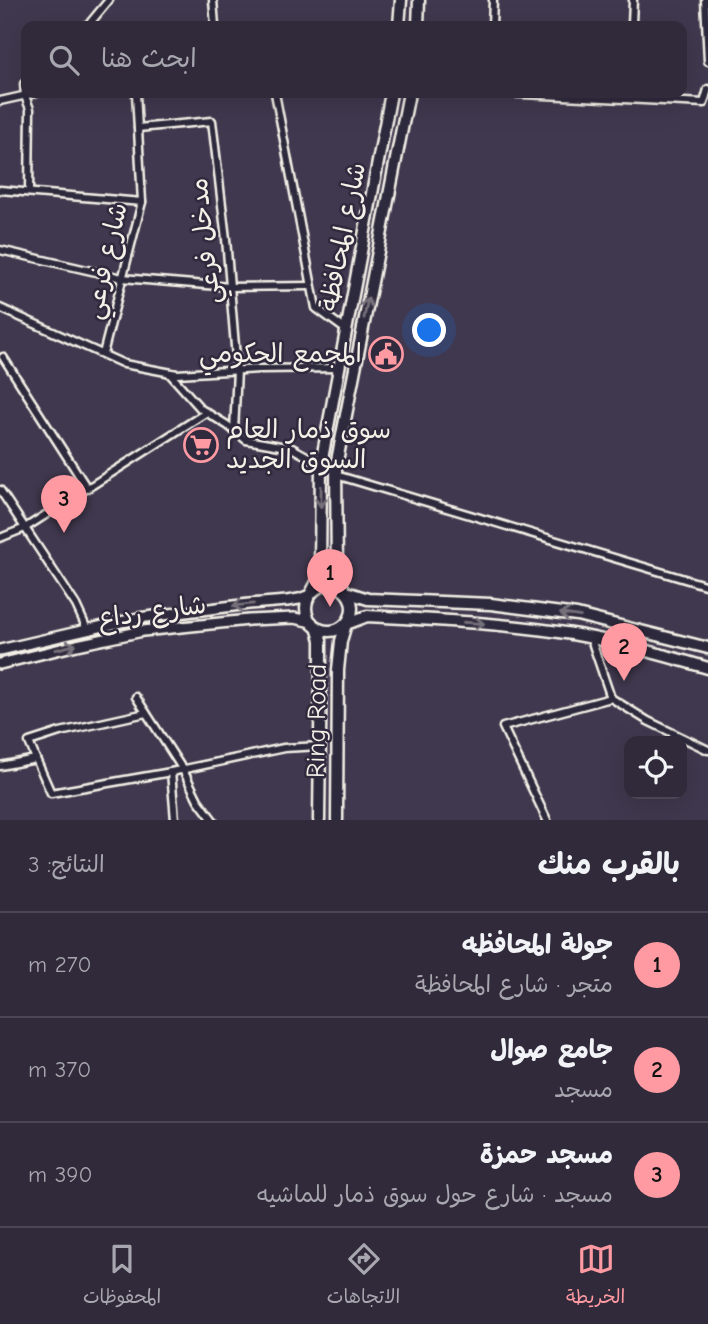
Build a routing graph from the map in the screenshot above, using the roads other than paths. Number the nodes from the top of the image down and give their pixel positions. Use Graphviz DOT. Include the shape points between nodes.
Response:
graph roads {
  1 [pos="109,0"];
  2 [pos="213,0"];
  3 [pos="401,0"];
  4 [pos="419,0"];
  5 [pos="493,0"];
  6 [pos="633,0"];
  7 [pos="705,0"];
  8 [pos="92,21"];
  9 [pos="215,21"];
  10 [pos="400,21"];
  11 [pos="418,21"];
  12 [pos="492,21"];
  13 [pos="632,21"];
  14 [pos="708,61"];
  15 [pos="708,89"];
  16 [pos="21,97"];
  17 [pos="26,98"];
  18 [pos="136,98"];
  19 [pos="276,98"];
  20 [pos="390,98"];
  21 [pos="408,98"];
  22 [pos="602,98"];
  23 [pos="0,101"];
  24 [pos="661,101"];
  25 [pos="138,128"];
  26 [pos="0,190"];
  27 [pos="29,192"];
  28 [pos="142,202"];
  29 [pos="0,250"];
  30 [pos="122,278"];
  31 [pos="312,286"];
  32 [pos="230,288"];
  33 [pos="0,308"];
  34 [pos="346,330"];
  35 [pos="103,354"];
  36 [pos="3,357"];
  37 [pos="338,368"];
  38 [pos="237,370"];
  39 [pos="169,373"];
  40 [pos="331,411"];
  41 [pos="207,412"];
  42 [pos="345,414"];
  43 [pos="234,431"];
  44 [pos="321,464"];
  45 [pos="336,475"];
  46 [pos="87,488"];
  47 [pos="0,490"];
  48 [pos="24,528"];
  49 [pos="0,538"];
  50 [pos="708,586"];
  51 [pos="346,592"];
  52 [pos="310,595"];
  53 [pos="442,602"];
  54 [pos="443,621"];
  55 [pos="346,624"];
  56 [pos="315,625"];
  57 [pos="87,629"];
  58 [pos="591,639"];
  59 [pos="708,648"];
  60 [pos="0,650"];
  61 [pos="0,664"];
  62 [pos="708,668"];
  63 [pos="136,698"];
  64 [pos="611,698"];
  65 [pos="146,713"];
  66 [pos="320,746"];
  67 [pos="708,750"];
  68 [pos="36,759"];
  69 [pos="0,766"];
  70 [pos="183,769"];
  71 [pos="171,772"];
  72 [pos="176,820"];
  73 [pos="213,820"];
  74 [pos="319,820"];
  75 [pos="337,820"];
  76 [pos="547,820"];
  1 -- 8 [label="street"];
  2 -- 9 [label="street"];
  3 -- 10 [label="main road"];
  4 -- 11 [label="main road"];
  5 -- 12 [label="street"];
  6 -- 13 [label="street"];
  7 -- 14 [label="street"];
  15 -- 24 [label="street" via="704,103"];
  16 -- 23 [label="street"];
  17 -- 27 [label="street" via="30,109"];
  18 -- 25 [label="street, شارع فرعي"];
  19 -- 31 [label="street"];
  20 -- 34 [label="main road, شارع المحافظة"];
  42 -- 21 [label="main road, شارع المحافظة, one-way"];
  22 -- 24 [label="street"];
  25 -- 28 [label="street, شارع فرعي"];
  25 -- 32 [label="street, مدخل فرعي" via="212,121"];
  26 -- 27 [label="street"];
  27 -- 28 [label="street"];
  28 -- 30 [label="street, شارع فرعي"];
  29 -- 30 [label="street"];
  30 -- 32 [label="street"];
  30 -- 35 [label="street, شارع فرعي"];
  31 -- 32 [label="street"];
  31 -- 34 [label="street" via="316,308"];
  32 -- 38 [label="street, مدخل فرعي"];
  33 -- 35 [label="street"];
  34 -- 37 [label="main road, شارع المحافظة"];
  35 -- 39 [label="street" via="124,364"];
  36 -- 46 [label="street"];
  37 -- 38 [label="street"];
  37 -- 40 [label="main road, شارع المحافظة"];
  38 -- 39 [label="street"];
  38 -- 43 [label="street, مدخل فرعي"];
  39 -- 41 [label="street"];
  40 -- 42 [label="main road"];
  40 -- 44 [label="main road, شارع المحافظة"];
  41 -- 43 [label="street"];
  41 -- 46 [label="street"];
  42 -- 45 [label="main road, شارع المحافظة"];
  43 -- 44 [label="street" via="246,440 292,449"];
  44 -- 52 [label="main road, شارع المحافظة, one-way" via="320,572"];
  45 -- 50 [label="street"];
  45 -- 51 [label="main road, شارع المحافظة" via="337,572"];
  46 -- 48 [label="street"];
  47 -- 48 [label="street"];
  48 -- 49 [label="street"];
  48 -- 57 [label="street"];
  51 -- 52 [label="main road" via="327,584"];
  51 -- 53 [label="main road" via="368,598"];
  51 -- 55 [label="main road" via="352,604"];
  52 -- 56 [label="main road" via="306,609"];
  52 -- 57 [label="main road, شارع رداع, one-way"];
  53 -- 54 [label="main road"];
  59 -- 53 [label="main road, one-way" via="577,615"];
  54 -- 55 [label="main road" via="367,616"];
  54 -- 58 [label="main road, one-way"];
  55 -- 56 [label="main road" via="332,631"];
  55 -- 75 [label="main road, Ring Road" via="338,670"];
  61 -- 56 [label="main road, شارع رداع, one-way" via="143,631 294,618"];
  56 -- 66 [label="main road, Ring Road" via="321,640"];
  57 -- 60 [label="main road, شارع رداع"];
  58 -- 62 [label="main road"];
  58 -- 64 [label="street"];
  63 -- 65 [label="street"];
  64 -- 67 [label="street"];
  64 -- 76 [label="street" via="503,727"];
  65 -- 68 [label="street" via="29,742"];
  65 -- 70 [label="street"];
  66 -- 70 [label="street" via="284,748"];
  66 -- 74 [label="main road, Ring Road"];
  68 -- 69 [label="street"];
  68 -- 71 [label="street" via="51,793"];
  70 -- 71 [label="street"];
  70 -- 73 [label="street"];
  71 -- 72 [label="street"];
}
